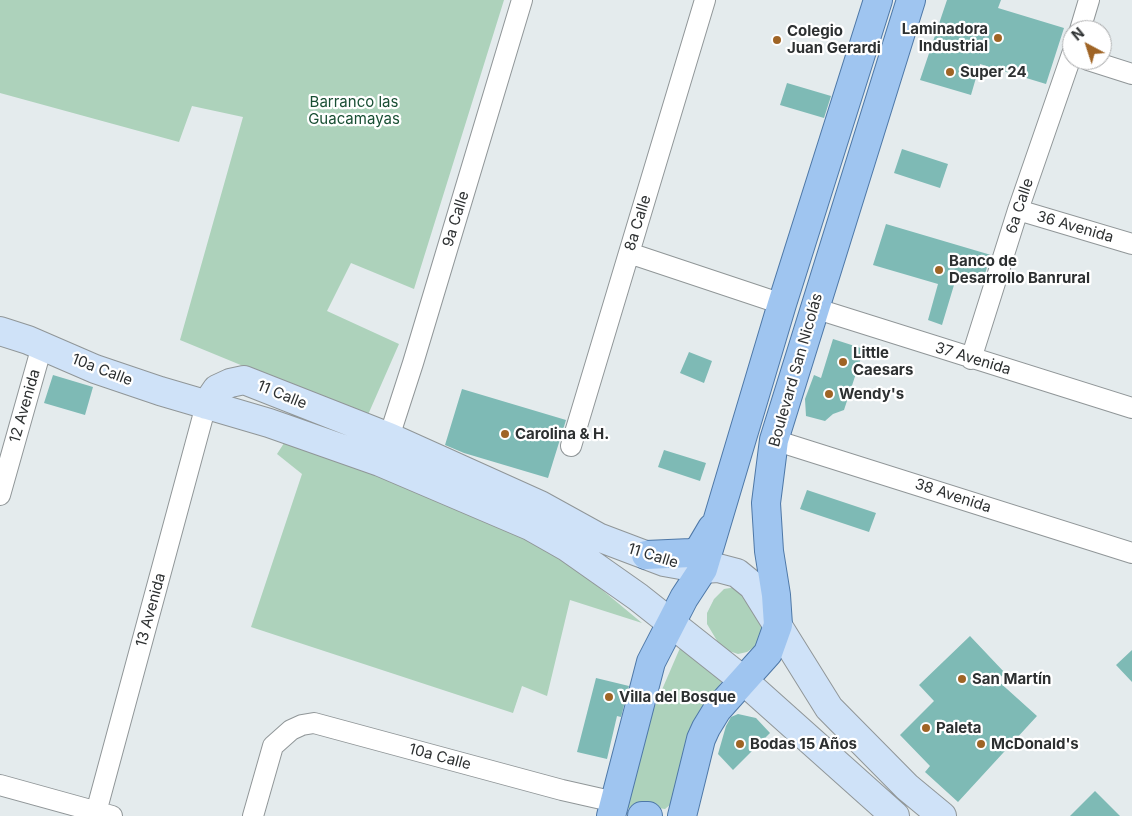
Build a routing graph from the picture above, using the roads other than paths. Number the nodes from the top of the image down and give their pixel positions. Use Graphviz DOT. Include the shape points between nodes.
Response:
graph roads {
  1 [pos="522,0"];
  2 [pos="705,0"];
  3 [pos="878,0"];
  4 [pos="911,0"];
  5 [pos="1089,0"];
  6 [pos="1083,20"];
  7 [pos="1112,68"];
  8 [pos="1066,70"];
  9 [pos="1132,74"];
  10 [pos="1018,210"];
  11 [pos="1132,244"];
  12 [pos="629,253"];
  13 [pos="782,304"];
  14 [pos="814,308"];
  15 [pos="0,331"];
  16 [pos="42,346"];
  17 [pos="971,359"];
  18 [pos="206,405"];
  19 [pos="1132,408"];
  20 [pos="389,437"];
  21 [pos="774,440"];
  22 [pos="571,446"];
  23 [pos="0,496"];
  24 [pos="721,511"];
  25 [pos="1132,553"];
  26 [pos="646,555"];
  27 [pos="703,569"];
  28 [pos="670,623"];
  29 [pos="778,625"];
  30 [pos="744,681"];
  31 [pos="0,785"];
  32 [pos="613,809"];
  33 [pos="101,815"];
  34 [pos="253,816"];
  35 [pos="642,816"];
  36 [pos="648,816"];
  37 [pos="682,816"];
  38 [pos="895,816"];
  39 [pos="942,816"];
  1 -- 20 [label="street, 9a Calle"];
  2 -- 12 [label="street, 8a Calle"];
  3 -- 13 [label="main road, Boulevard San Nicolás"];
  4 -- 14 [label="main road, Boulevard San Nicolás"];
  5 -- 6 [label="street"];
  7 -- 9 [label="street"];
  8 -- 10 [label="street, 6a Calle"];
  10 -- 11 [label="street, 36 Avenida"];
  10 -- 17 [label="street, 6a Calle"];
  12 -- 13 [label="street"];
  12 -- 22 [label="street, 8a Calle"];
  13 -- 24 [label="main road, Boulevard San Nicolás"];
  14 -- 17 [label="street, 37 Avenida"];
  14 -- 21 [label="main road, Boulevard San Nicolás"];
  15 -- 16 [label="main road, 10a Calle"];
  16 -- 18 [label="main road, 10a Calle" via="95,369"];
  16 -- 23 [label="street, 12 Avenida"];
  17 -- 19 [label="street, 37 Avenida"];
  18 -- 20 [label="main road, 11 Calle" via="216,389 244,380"];
  18 -- 28 [label="main road, 11 Calle" via="269,423 380,462 530,526 599,569"];
  18 -- 33 [label="street, 13 Avenida"];
  20 -- 26 [label="main road, 11 Calle" via="540,505 598,537"];
  21 -- 25 [label="street, 38 Avenida"];
  21 -- 29 [label="main road, Boulevard San Nicolás" via="766,503 768,551"];
  24 -- 26 [label="main road" via="699,550"];
  24 -- 27 [label="main road, Boulevard San Nicolás"];
  26 -- 27 [label="main road, 11 Calle" via="664,562"];
  27 -- 28 [label="main road, Boulevard San Nicolás"];
  27 -- 29 [label="main road, 11 Calle" via="718,568 737,573 753,586"];
  28 -- 30 [label="main road, 11 Calle"];
  28 -- 32 [label="main road, Boulevard San Nicolás" via="651,662"];
  29 -- 30 [label="main road, Boulevard San Nicolás" via="768,654"];
  29 -- 39 [label="main road, 11 Calle" via="829,708 907,787"];
  30 -- 37 [label="main road, Boulevard San Nicolás" via="717,710 701,739"];
  30 -- 38 [label="main road, 11 Calle"];
  31 -- 33 [label="street"];
  32 -- 34 [label="street, 10a Calle" via="562,790 314,723 291,730 273,746"];
  35 -- 36 [label="main road"];
}
